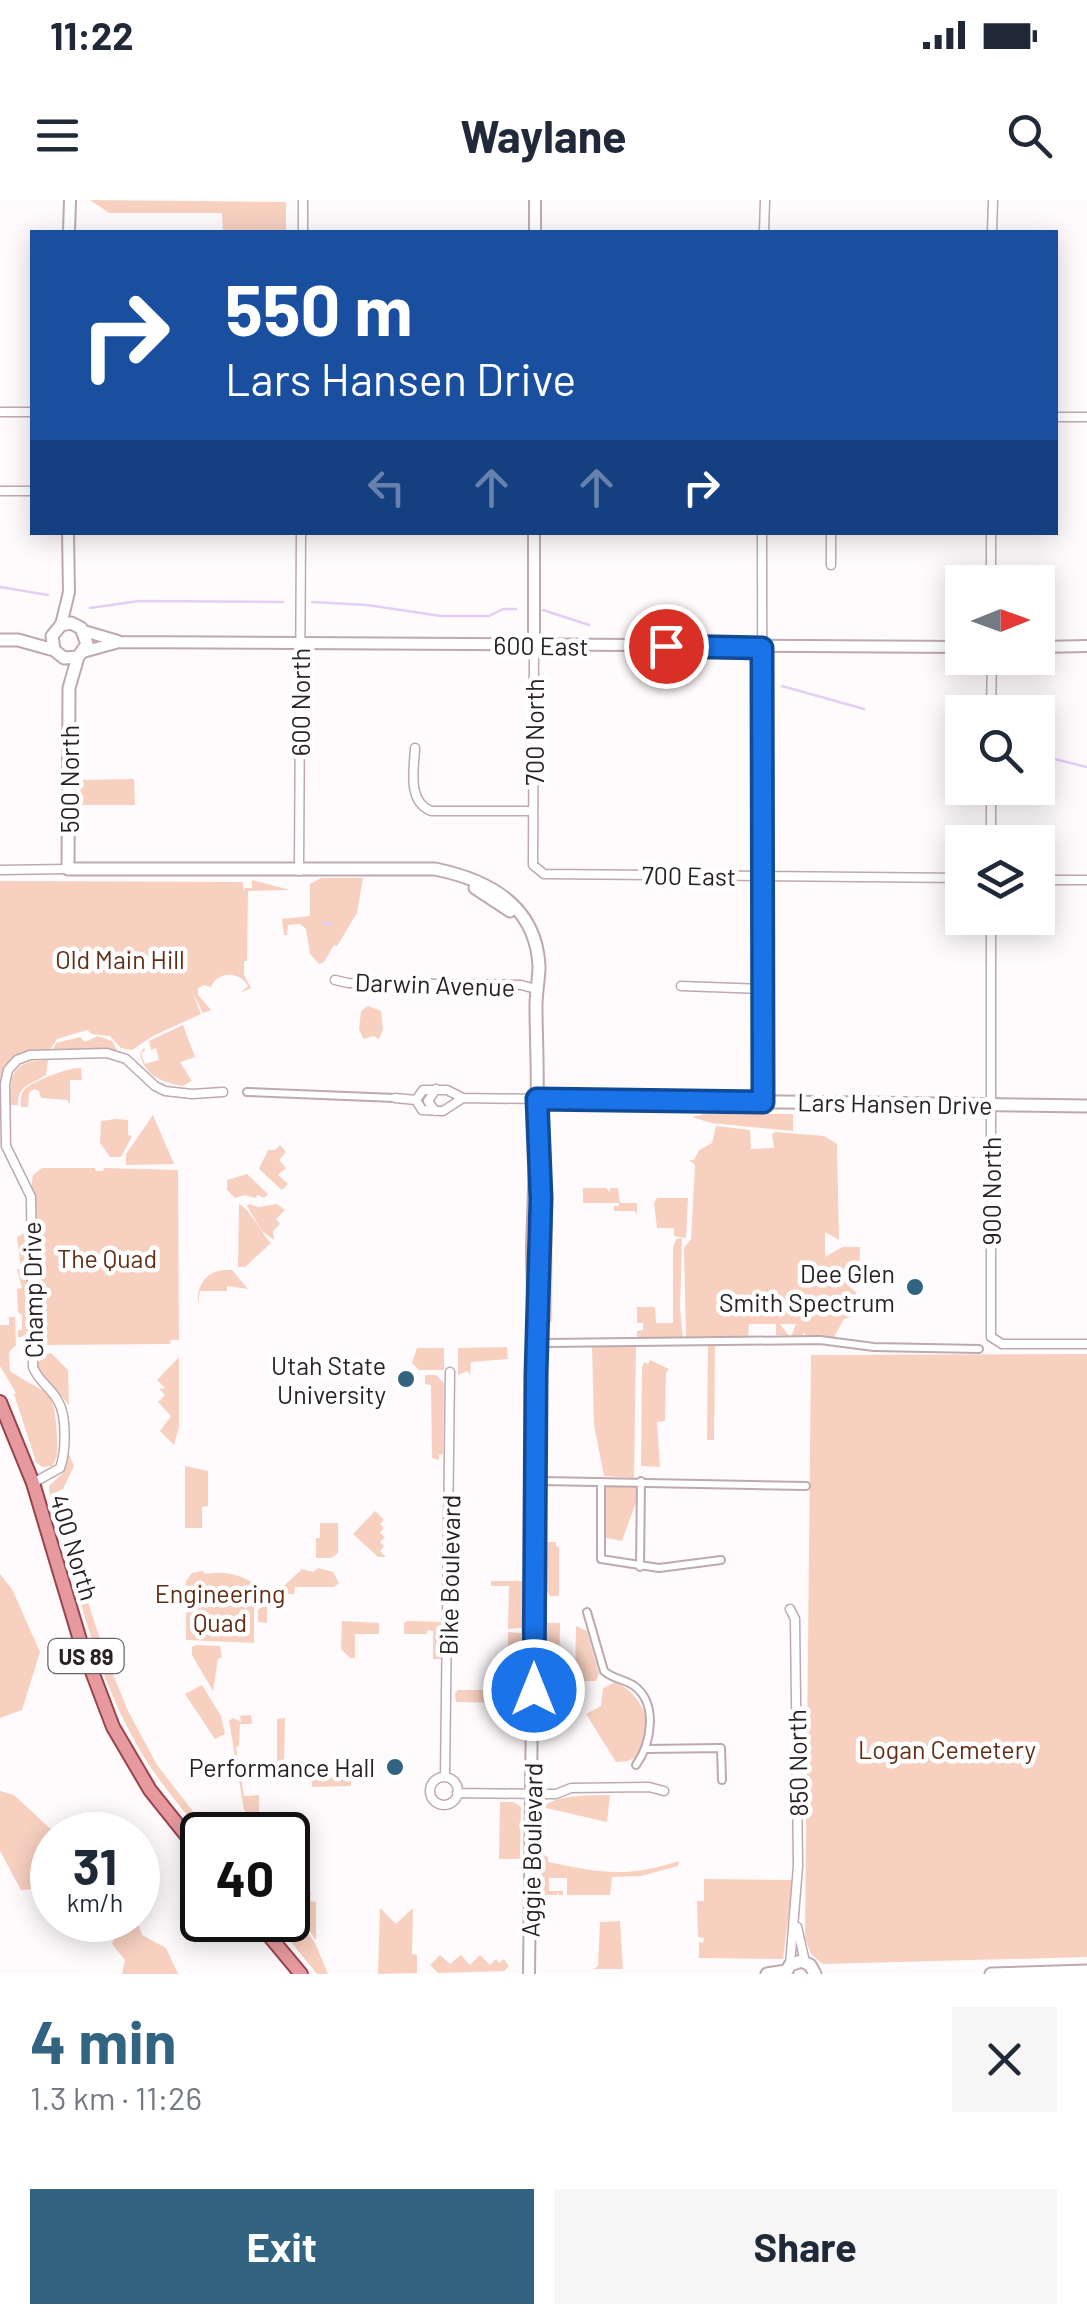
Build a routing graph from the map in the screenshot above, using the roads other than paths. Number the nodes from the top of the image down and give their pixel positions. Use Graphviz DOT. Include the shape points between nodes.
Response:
graph roads {
  1 [pos="70,200"];
  2 [pos="303,200"];
  3 [pos="534,200"];
  4 [pos="765,200"];
  5 [pos="993,200"];
  6 [pos="70,230"];
  7 [pos="303,230"];
  8 [pos="534,230"];
  9 [pos="764,230"];
  10 [pos="992,230"];
  11 [pos="0,412"];
  12 [pos="30,412"];
  13 [pos="1058,417"];
  14 [pos="1087,418"];
  15 [pos="0,491"];
  16 [pos="30,491"];
  17 [pos="68,535"];
  18 [pos="301,535"];
  19 [pos="534,535"];
  20 [pos="762,535"];
  21 [pos="832,535"];
  22 [pos="991,535"];
  23 [pos="831,565"];
  24 [pos="991,565"];
  25 [pos="69,592"];
  26 [pos="58,628"];
  27 [pos="81,628"];
  28 [pos="0,640"];
  29 [pos="18,640"];
  30 [pos="120,642"];
  31 [pos="300,643"];
  32 [pos="534,644"];
  33 [pos="1055,646"];
  34 [pos="1087,646"];
  35 [pos="945,647"];
  36 [pos="762,648"];
  37 [pos="57,653"];
  38 [pos="81,654"];
  39 [pos="69,688"];
  40 [pos="415,748"];
  41 [pos="533,811"];
  42 [pos="68,869"];
  43 [pos="0,870"];
  44 [pos="537,870"];
  45 [pos="299,871"];
  46 [pos="763,876"];
  47 [pos="945,878"];
  48 [pos="1055,880"];
  49 [pos="1087,880"];
  50 [pos="991,935"];
  51 [pos="335,980"];
  52 [pos="682,986"];
  53 [pos="536,988"];
  54 [pos="763,989"];
  55 [pos="436,1089"];
  56 [pos="223,1092"];
  57 [pos="246,1092"];
  58 [pos="395,1098"];
  59 [pos="462,1098"];
  60 [pos="537,1099"];
  61 [pos="416,1100"];
  62 [pos="763,1102"];
  63 [pos="991,1104"];
  64 [pos="1087,1106"];
  65 [pos="435,1112"];
  66 [pos="545,1342"];
  67 [pos="1087,1344"];
  68 [pos="979,1348"];
  69 [pos="450,1372"];
  70 [pos="0,1402"];
  71 [pos="543,1481"];
  72 [pos="601,1482"];
  73 [pos="641,1482"];
  74 [pos="32,1483"];
  75 [pos="806,1486"];
  76 [pos="721,1560"];
  77 [pos="640,1567"];
  78 [pos="790,1610"];
  79 [pos="587,1612"];
  80 [pos="647,1749"];
  81 [pos="636,1765"];
  82 [pos="445,1777"];
  83 [pos="722,1780"];
  84 [pos="664,1791"];
  85 [pos="457,1792"];
  86 [pos="531,1794"];
  87 [pos="180,1828"];
  88 [pos="796,1918"];
  89 [pos="274,1942"];
  90 [pos="787,1970"];
  91 [pos="814,1970"];
  92 [pos="1085,1971"];
  93 [pos="301,1974"];
  94 [pos="530,1974"];
  95 [pos="767,1974"];
  96 [pos="991,1974"];
  97 [pos="1018,1974"];
  1 -- 6 [label="street"];
  2 -- 7 [label="street"];
  3 -- 8 [label="street"];
  4 -- 9 [label="street"];
  5 -- 10 [label="street"];
  11 -- 12 [label="street"];
  13 -- 14 [label="street"];
  15 -- 16 [label="street"];
  17 -- 25 [label="street"];
  18 -- 31 [label="street, 600 North"];
  19 -- 32 [label="street, 700 North"];
  20 -- 36 [label="street"];
  21 -- 23 [label="street"];
  22 -- 24 [label="street"];
  25 -- 26 [label="street"];
  25 -- 27 [label="street"];
  26 -- 27 [label="main road"];
  26 -- 29 [label="main road"];
  26 -- 37 [label="main road" via="52,642"];
  27 -- 30 [label="street, 600 East"];
  27 -- 38 [label="main road" via="87,644"];
  28 -- 29 [label="main road"];
  29 -- 37 [label="main road"];
  30 -- 31 [label="street, 600 East"];
  30 -- 38 [label="street, 600 East"];
  31 -- 32 [label="street, 600 East"];
  31 -- 45 [label="street, 600 North"];
  32 -- 36 [label="street, 600 East"];
  32 -- 41 [label="street, 700 North"];
  33 -- 34 [label="street"];
  35 -- 36 [label="street, 600 East"];
  36 -- 46 [label="street"];
  37 -- 38 [label="main road"];
  37 -- 39 [label="main road, 500 North"];
  38 -- 39 [label="main road, 500 North"];
  39 -- 42 [label="main road, 500 North"];
  40 -- 41 [label="street" via="421,807"];
  41 -- 44 [label="street, 700 North"];
  42 -- 43 [label="street"];
  42 -- 45 [label="main road"];
  44 -- 46 [label="street, 700 East"];
  45 -- 53 [label="main road" via="413,872 507,902 526,935"];
  46 -- 47 [label="street, 700 East"];
  46 -- 54 [label="street"];
  48 -- 49 [label="street"];
  50 -- 63 [label="street, 900 North"];
  51 -- 53 [label="street, Darwin Avenue"];
  52 -- 54 [label="street"];
  53 -- 60 [label="main road"];
  54 -- 62 [label="street"];
  55 -- 59 [label="street, Lars Hansen Drive"];
  55 -- 61 [label="street" via="423,1090"];
  55 -- 65 [label="street" via="428,1100"];
  56 -- 74 [label="street, Champ Drive" via="166,1091 126,1058 107,1053 30,1054 8,1070 6,1146 31,1197 33,1367 62,1410 63,1461"];
  57 -- 58 [label="street"];
  58 -- 61 [label="street"];
  59 -- 60 [label="street, Lars Hansen Drive"];
  59 -- 65 [label="street, Lars Hansen Drive"];
  60 -- 62 [label="main road, Lars Hansen Drive"];
  60 -- 86 [label="street, Aggie Boulevard"];
  61 -- 65 [label="street" via="422,1110"];
  62 -- 63 [label="main road, Lars Hansen Drive"];
  63 -- 64 [label="main road, Lars Hansen Drive"];
  63 -- 67 [label="street, 900 North" via="992,1336 995,1342"];
  66 -- 68 [label="street" via="820,1340"];
  69 -- 82 [label="street, Bike Boulevard"];
  70 -- 74 [label="main road, 400 North / US 89"];
  71 -- 72 [label="street"];
  72 -- 73 [label="street"];
  72 -- 77 [label="street" via="602,1560"];
  73 -- 75 [label="street"];
  73 -- 77 [label="street"];
  74 -- 87 [label="main road, 400 North / US 89" via="114,1727"];
  76 -- 77 [label="street"];
  78 -- 88 [label="street, 850 North"];
  79 -- 80 [label="street" via="604,1671 633,1685 647,1706"];
  80 -- 81 [label="street"];
  80 -- 83 [label="street" via="721,1748"];
  82 -- 85 [label="street"];
  82 -- 85 [label="street" via="432,1784 433,1799 448,1804"];
  84 -- 86 [label="street" via="570,1788"];
  85 -- 86 [label="street"];
  86 -- 94 [label="street, Aggie Boulevard"];
  88 -- 90 [label="street, 850 North"];
  88 -- 91 [label="street, 850 North" via="800,1950"];
  89 -- 93 [label="main road"];
  90 -- 91 [label="main road"];
  90 -- 95 [label="main road"];
  92 -- 97 [label="main road"];
  96 -- 97 [label="main road"];
}
